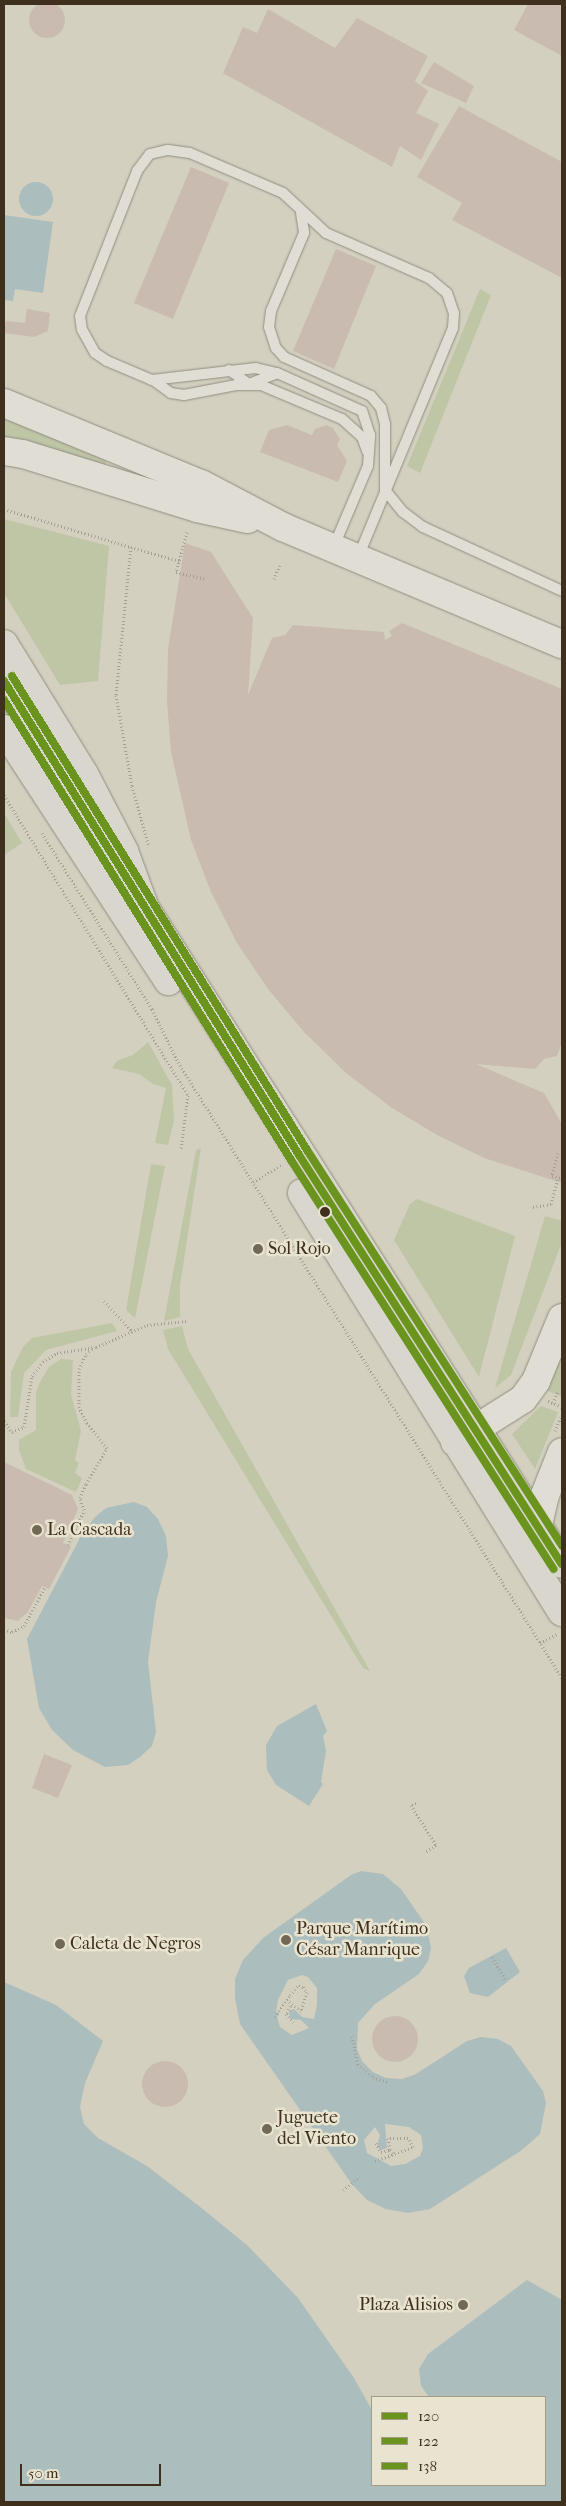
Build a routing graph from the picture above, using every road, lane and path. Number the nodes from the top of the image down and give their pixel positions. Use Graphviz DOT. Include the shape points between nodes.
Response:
graph roads {
  1 [pos="298,208"];
  2 [pos="229,370"];
  3 [pos="277,373"];
  4 [pos="152,380"];
  5 [pos="250,384"];
  6 [pos="4,403"];
  7 [pos="4,451"];
  8 [pos="368,466"];
  9 [pos="385,490"];
  10 [pos="4,509"];
  11 [pos="283,527"];
  12 [pos="187,532"];
  13 [pos="131,548"];
  14 [pos="346,553"];
  15 [pos="179,561"];
  16 [pos="280,564"];
  17 [pos="206,579"];
  18 [pos="274,579"];
  19 [pos="562,591"];
  20 [pos="4,644"];
  21 [pos="562,644"];
  22 [pos="4,681"];
  23 [pos="4,729"];
  24 [pos="4,795"];
  25 [pos="40,830"];
  26 [pos="150,852"];
  27 [pos="145,908"];
  28 [pos="182,1150"];
  29 [pos="558,1153"];
  30 [pos="560,1178"];
  31 [pos="533,1207"];
  32 [pos="104,1301"];
  33 [pos="562,1318"];
  34 [pos="187,1321"];
  35 [pos="132,1331"];
  36 [pos="96,1347"];
  37 [pos="542,1399"];
  38 [pos="562,1407"];
  39 [pos="4,1421"];
  40 [pos="465,1435"];
  41 [pos="562,1452"];
  42 [pos="538,1525"];
  43 [pos="68,1545"];
  44 [pos="562,1564"];
  45 [pos="45,1588"];
  46 [pos="562,1612"];
  47 [pos="4,1629"];
  48 [pos="562,1631"];
  49 [pos="540,1644"];
  50 [pos="562,1678"];
  51 [pos="416,1803"];
  52 [pos="426,1852"];
  53 [pos="492,1957"];
  54 [pos="506,1980"];
  55 [pos="288,2001"];
  56 [pos="291,2006"];
  57 [pos="275,2017"];
  58 [pos="292,2022"];
  59 [pos="352,2036"];
  60 [pos="387,2082"];
  61 [pos="376,2143"];
  62 [pos="390,2150"];
  63 [pos="394,2154"];
  64 [pos="375,2161"];
  65 [pos="359,2177"];
  66 [pos="343,2190"];
  1 -- 4 [label="lane" via="283,193 190,153 158,150 142,161 80,316 82,330 95,352 106,361"];
  1 -- 9 [label="lane" via="305,224 304,233 271,311 271,340 284,357 372,396 381,408 385,424"];
  1 -- 9 [label="lane" via="326,232 429,278 447,293 451,302 453,328"];
  2 -- 3 [label="lane" via="256,368"];
  2 -- 4 [label="lane"];
  2 -- 5 [label="lane"];
  3 -- 5 [label="lane"];
  3 -- 8 [label="lane" via="362,411 370,435"];
  4 -- 5 [label="lane" via="184,395"];
  5 -- 8 [label="lane" via="276,391 342,419 362,437"];
  6 -- 11 [label="main road" via="201,484"];
  7 -- 11 [label="main road" via="23,454 197,508"];
  8 -- 14 [label="lane"];
  9 -- 14 [label="lane"];
  9 -- 19 [label="lane" via="403,512 423,527"];
  10 -- 13 [label="path"];
  11 -- 14 [label="main road"];
  12 -- 15 [label="path"];
  13 -- 15 [label="path"];
  13 -- 26 [label="path" via="116,695 132,786"];
  14 -- 21 [label="main road"];
  15 -- 17 [label="path" via="176,572"];
  16 -- 18 [label="path"];
  20 -- 27 [label="main road" via="106,816 124,851"];
  22 -- 27 [label="main road"];
  23 -- 40 [label="main road" via="284,1164"];
  24 -- 28 [label="path" via="188,1095"];
  25 -- 49 [label="path" via="152,1009 178,1062"];
  27 -- 40 [label="main road"];
  29 -- 30 [label="path" via="552,1176"];
  30 -- 31 [label="path" via="551,1204"];
  32 -- 35 [label="path"];
  33 -- 40 [label="main road" via="532,1388 516,1404"];
  34 -- 35 [label="path" via="147,1325"];
  35 -- 36 [label="path"];
  36 -- 39 [label="path" via="57,1353 43,1362 32,1376 24,1427 12,1432"];
  36 -- 43 [label="path" via="86,1354 79,1369 77,1387 79,1407 106,1448 80,1498 84,1510"];
  37 -- 38 [label="path"];
  40 -- 42 [label="main road"];
  40 -- 46 [label="main road"];
  41 -- 42 [label="main road" via="545,1495"];
  42 -- 44 [label="main road"];
  45 -- 47 [label="path" via="24,1626 12,1632"];
  48 -- 49 [label="path"];
  49 -- 50 [label="path"];
  51 -- 52 [label="path" via="411,1805 436,1845"];
  53 -- 54 [label="path"];
  55 -- 56 [label="path"];
  55 -- 56 [label="path" via="299,1985 303,1986 307,1992 304,2007 301,2011"];
  55 -- 57 [label="path"];
  56 -- 58 [label="path" via="286,2014"];
  59 -- 60 [label="path" via="358,2064 373,2077"];
  61 -- 62 [label="path" via="381,2152"];
  62 -- 63 [label="path"];
  62 -- 63 [label="path" via="388,2138 408,2138 413,2147"];
  63 -- 64 [label="path"];
  65 -- 66 [label="path"];
}
